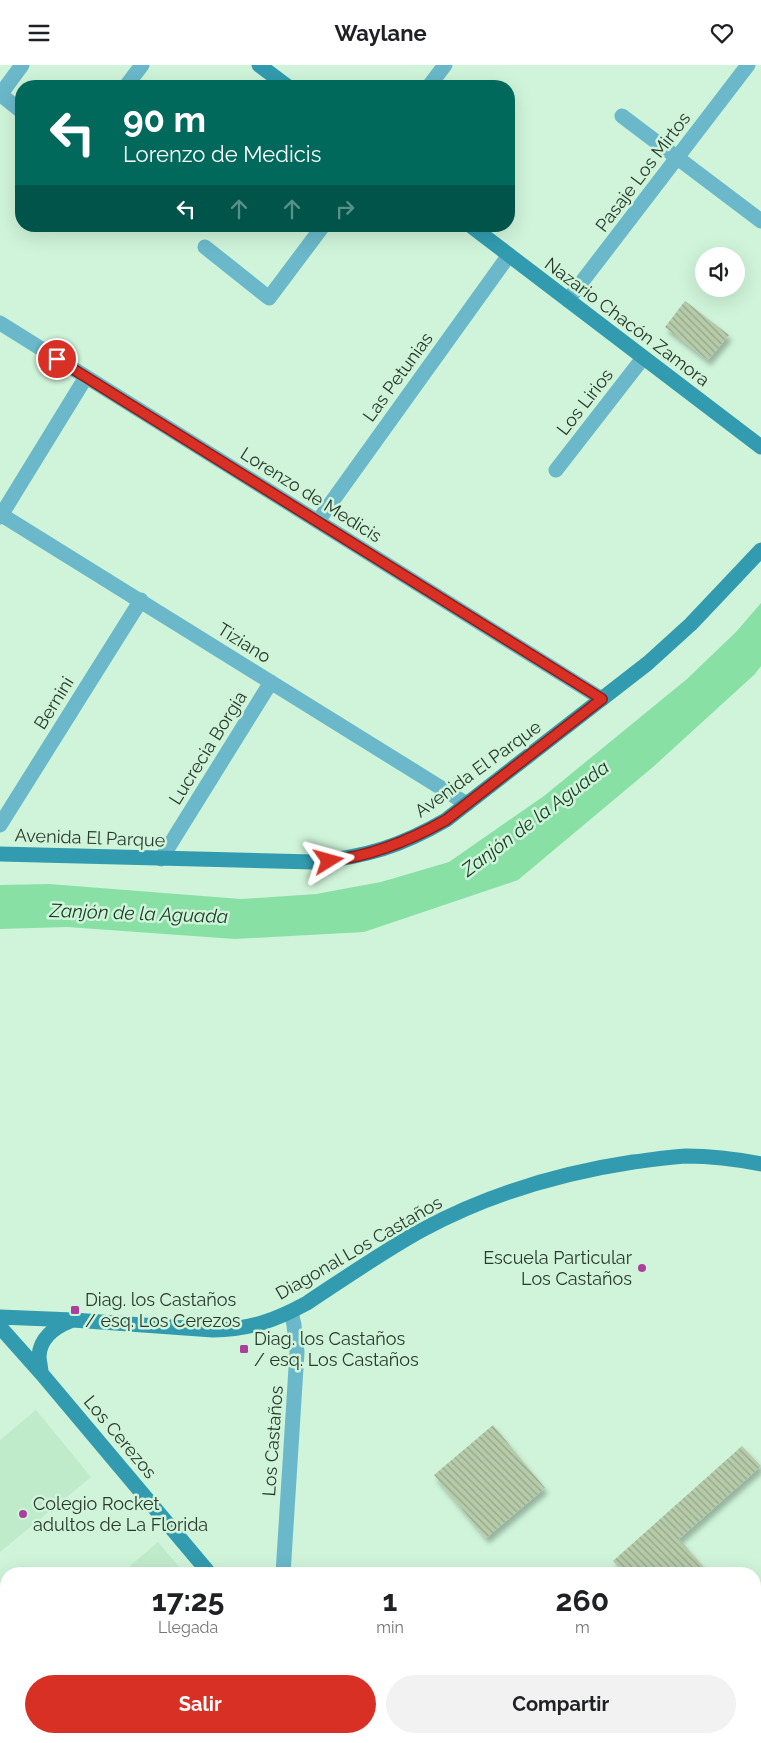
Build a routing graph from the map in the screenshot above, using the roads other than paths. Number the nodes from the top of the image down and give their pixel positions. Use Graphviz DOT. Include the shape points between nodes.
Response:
graph roads {
  1 [pos="22,65"];
  2 [pos="142,65"];
  3 [pos="259,65"];
  4 [pos="446,65"];
  5 [pos="748,65"];
  6 [pos="131,80"];
  7 [pos="279,80"];
  8 [pos="434,80"];
  9 [pos="0,95"];
  10 [pos="15,106"];
  11 [pos="622,116"];
  12 [pos="678,158"];
  13 [pos="761,221"];
  14 [pos="318,232"];
  15 [pos="479,232"];
  16 [pos="205,247"];
  17 [pos="508,255"];
  18 [pos="568,301"];
  19 [pos="0,323"];
  20 [pos="643,358"];
  21 [pos="86,377"];
  22 [pos="761,447"];
  23 [pos="556,470"];
  24 [pos="1,515"];
  25 [pos="318,521"];
  26 [pos="761,550"];
  27 [pos="141,600"];
  28 [pos="271,682"];
  29 [pos="602,699"];
  30 [pos="467,804"];
  31 [pos="0,825"];
  32 [pos="0,854"];
  33 [pos="161,859"];
  34 [pos="761,1164"];
  35 [pos="291,1311"];
  36 [pos="0,1317"];
  37 [pos="73,1320"];
  38 [pos="0,1327"];
  39 [pos="41,1373"];
  40 [pos="204,1567"];
  41 [pos="283,1567"];
  1 -- 9 [label="street"];
  2 -- 6 [label="street"];
  3 -- 7 [label="street"];
  4 -- 8 [label="street"];
  5 -- 12 [label="street, Pasaje Los Mirtos"];
  9 -- 10 [label="street"];
  11 -- 12 [label="street"];
  12 -- 13 [label="street"];
  12 -- 18 [label="street, Pasaje Los Mirtos"];
  14 -- 16 [label="street" via="269,298"];
  15 -- 17 [label="street, Nazario Chacón Zamora"];
  17 -- 18 [label="street, Nazario Chacón Zamora"];
  17 -- 25 [label="street, Las Petunias"];
  18 -- 20 [label="street, Nazario Chacón Zamora"];
  19 -- 21 [label="street, Lorenzo de Medicis"];
  20 -- 22 [label="street, Nazario Chacón Zamora"];
  20 -- 23 [label="street, Los Lirios"];
  21 -- 24 [label="street"];
  21 -- 25 [label="street, Lorenzo de Medicis"];
  24 -- 27 [label="street, Tiziano"];
  25 -- 29 [label="street, Lorenzo de Medicis"];
  26 -- 29 [label="street, Avenida El Parque" via="691,624"];
  27 -- 28 [label="street, Tiziano"];
  27 -- 31 [label="street, Bernini"];
  28 -- 30 [label="street, Tiziano"];
  28 -- 33 [label="street, Lucrecia Borgia"];
  29 -- 30 [label="street, Avenida El Parque"];
  30 -- 33 [label="street, Avenida El Parque" via="423,833 373,853 344,859 304,862"];
  32 -- 33 [label="street, Avenida El Parque"];
  34 -- 35 [label="street, Diagonal Los Castaños" via="712,1157 667,1158 610,1165 528,1186 422,1230"];
  35 -- 37 [label="street, Diagonal Los Castaños" via="235,1330"];
  35 -- 41 [label="street, Los Castaños" via="297,1365"];
  36 -- 37 [label="street, Diagonal Los Castaños"];
  37 -- 39 [label="street" via="57,1326 45,1339 39,1355"];
  38 -- 39 [label="street, Los Cerezos"];
  39 -- 40 [label="street, Los Cerezos"];
}
